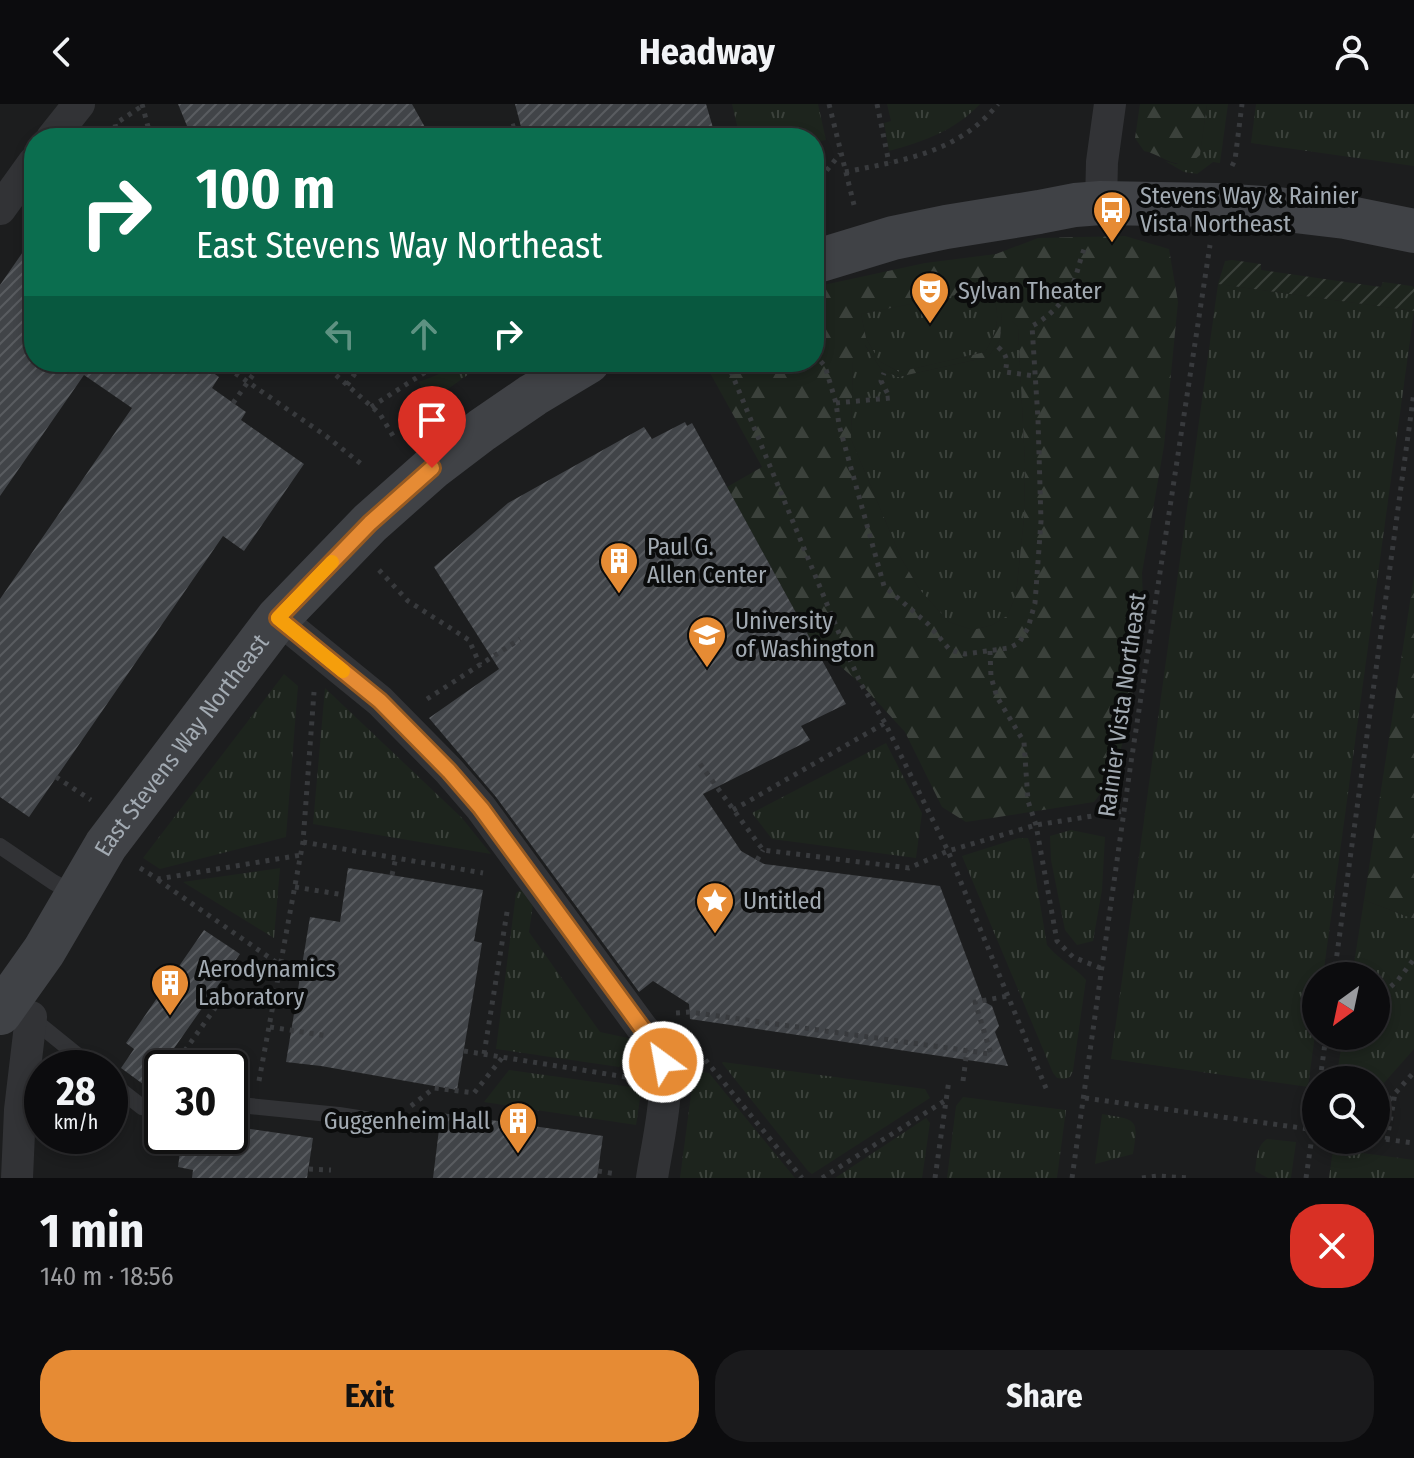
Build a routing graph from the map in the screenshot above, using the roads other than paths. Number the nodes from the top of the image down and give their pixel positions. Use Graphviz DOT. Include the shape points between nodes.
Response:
graph roads {
  1 [pos="79,104"];
  2 [pos="1110,104"];
  3 [pos="60,128"];
  4 [pos="24,176"];
  5 [pos="0,209"];
  6 [pos="1096,218"];
  7 [pos="1414,231"];
  8 [pos="824,259"];
  9 [pos="571,372"];
  10 [pos="278,618"];
  11 [pos="0,846"];
  12 [pos="76,895"];
  13 [pos="14,1010"];
  14 [pos="68,1050"];
  15 [pos="128,1096"];
  16 [pos="144,1106"];
  17 [pos="248,1106"];
  18 [pos="390,1123"];
  19 [pos="17,1178"];
  20 [pos="652,1178"];
  1 -- 3 [label="street"];
  2 -- 6 [label="street"];
  4 -- 5 [label="street"];
  6 -- 7 [label="street" via="1216,205 1345,217"];
  6 -- 8 [label="street" via="1075,205 893,238"];
  9 -- 10 [label="street, East Stevens Way Northeast" via="432,468"];
  10 -- 12 [label="street, East Stevens Way Northeast" via="106,845"];
  10 -- 20 [label="street" via="380,701 481,808 518,871 658,1045 665,1083"];
  11 -- 12 [label="lane"];
  12 -- 13 [label="street, East Stevens Way Northeast"];
  13 -- 14 [label="lane"];
  13 -- 19 [label="street" via="20,1110"];
  15 -- 16 [label="lane"];
  17 -- 18 [label="lane"];
}
